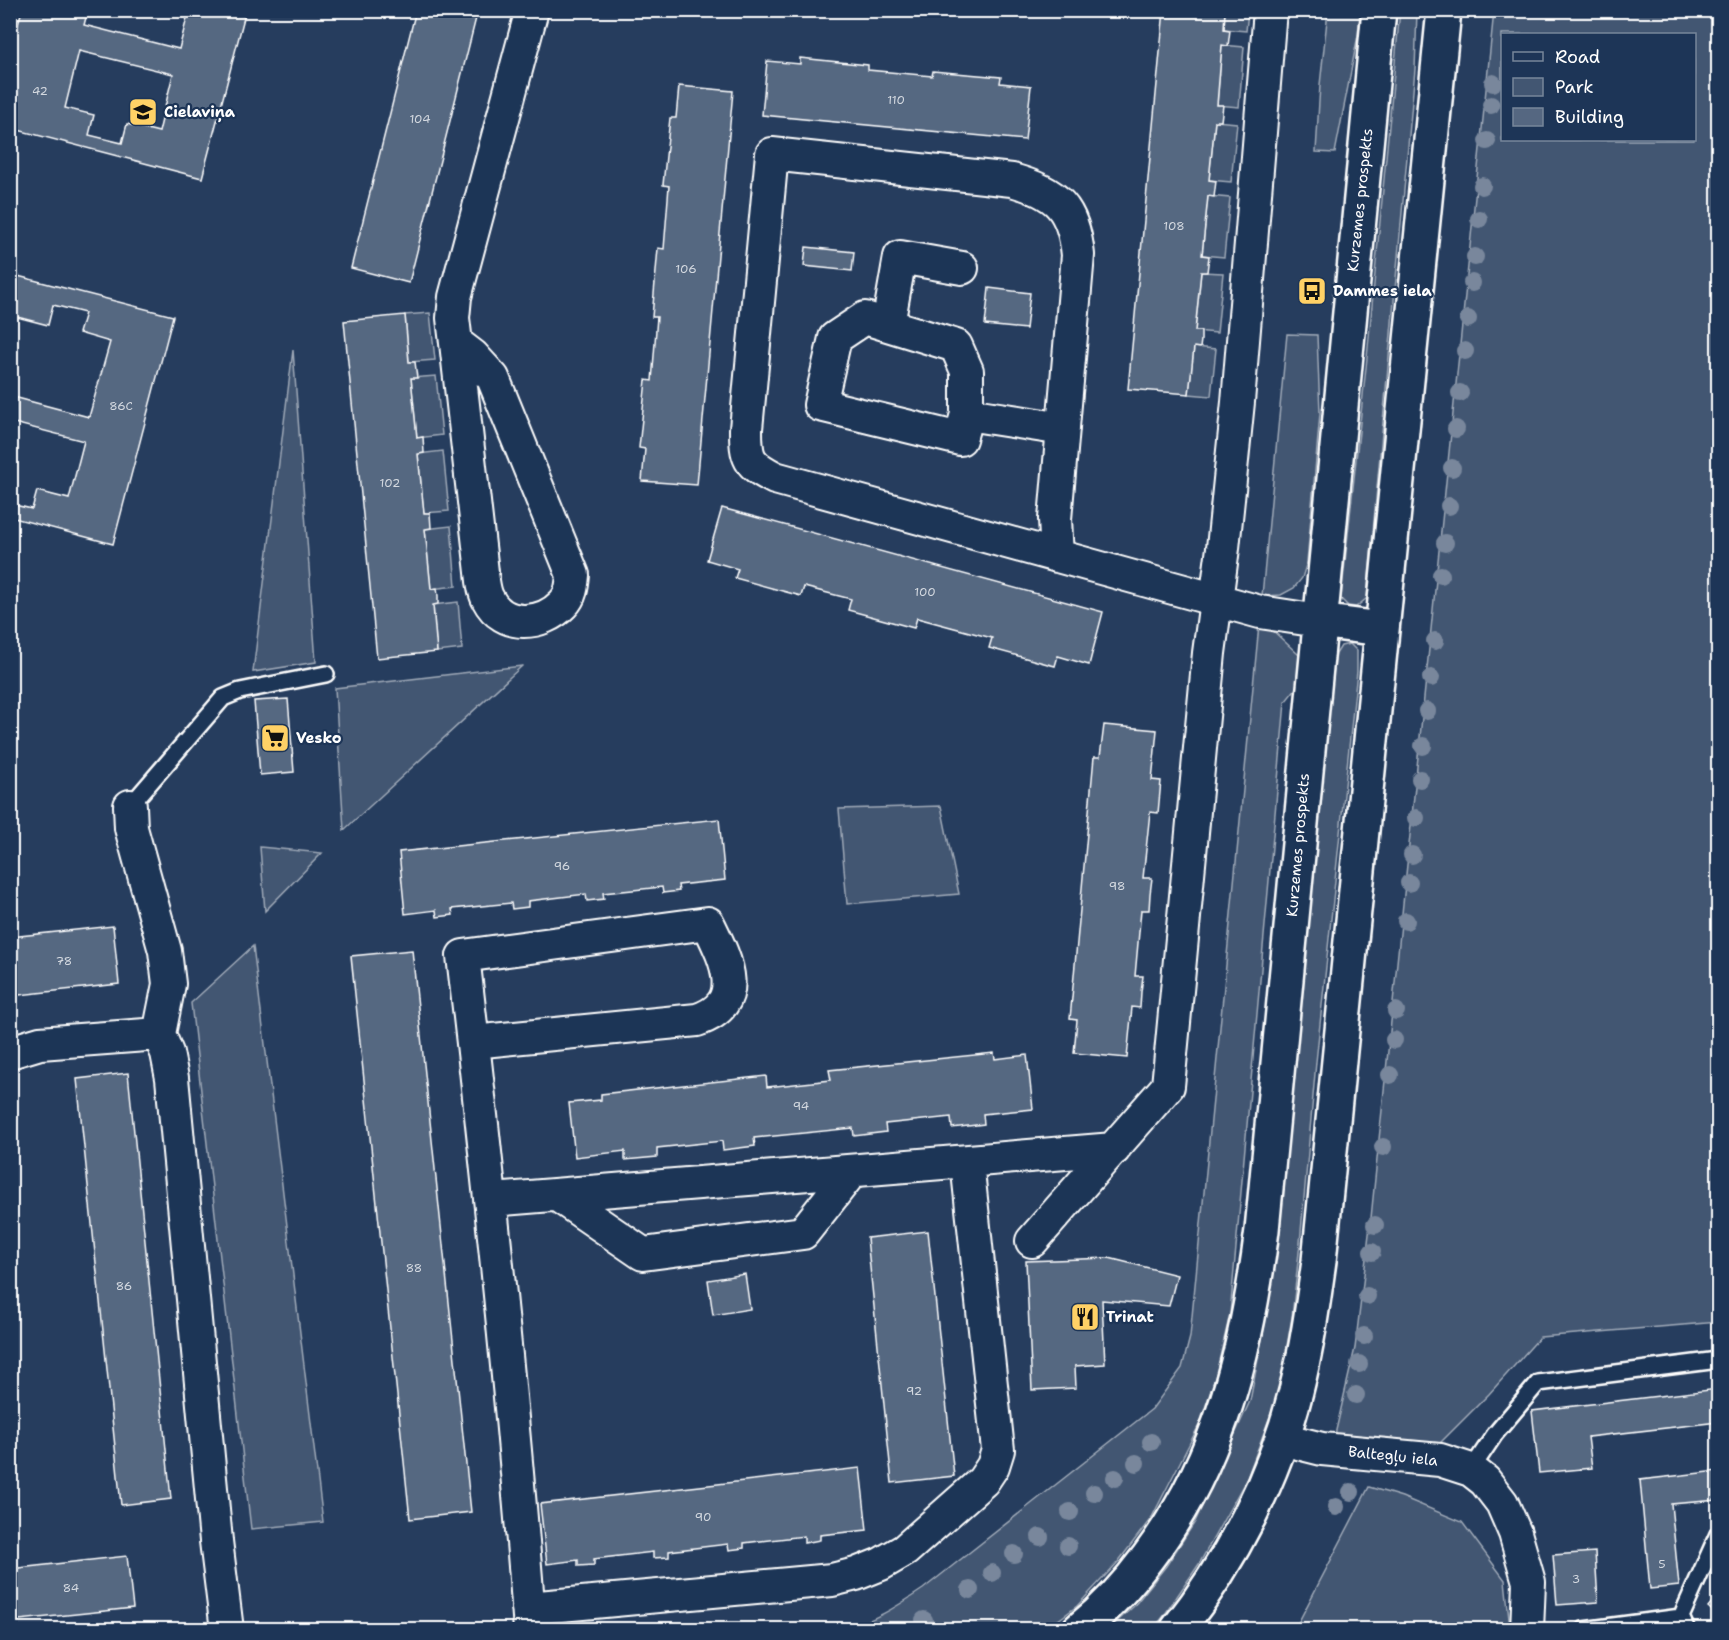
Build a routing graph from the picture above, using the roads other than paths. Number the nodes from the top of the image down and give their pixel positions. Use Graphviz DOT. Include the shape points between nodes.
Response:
graph roads {
  1 [pos="532,10"];
  2 [pos="1270,10"];
  3 [pos="1379,10"];
  4 [pos="1444,10"];
  5 [pos="962,268"];
  6 [pos="888,325"];
  7 [pos="456,343"];
  8 [pos="967,414"];
  9 [pos="1063,429"];
  10 [pos="1057,556"];
  11 [pos="1216,599"];
  12 [pos="1319,621"];
  13 [pos="1381,629"];
  14 [pos="326,674"];
  15 [pos="130,806"];
  16 [pos="159,1034"];
  17 [pos="473,1042"];
  18 [pos="10,1052"];
  19 [pos="1114,1149"];
  20 [pos="967,1162"];
  21 [pos="851,1172"];
  22 [pos="557,1195"];
  23 [pos="492,1200"];
  24 [pos="1032,1241"];
  25 [pos="1719,1360"];
  26 [pos="1282,1439"];
  27 [pos="1471,1470"];
  28 [pos="1719,1534"];
  29 [pos="529,1619"];
  30 [pos="1684,1623"];
  31 [pos="227,1629"];
  32 [pos="1079,1629"];
  33 [pos="1177,1629"];
  34 [pos="1527,1629"];
  35 [pos="1583,1629"];
  1 -- 7 [label="street" via="455,297"];
  2 -- 11 [label="street" via="1238,402"];
  3 -- 12 [label="main road, Kurzemes prospekts"];
  4 -- 13 [label="main road"];
  5 -- 6 [label="street" via="900,257"];
  6 -- 8 [label="street" via="956,346 967,372"];
  6 -- 8 [label="street" via="865,318 835,338 820,405 960,439"];
  7 -- 7 [label="street" via="487,598 497,611 513,621 529,622 548,616 564,604 572,590 573,574 493,378"];
  8 -- 9 [label="street"];
  9 -- 10 [label="street" via="1055,519"];
  9 -- 10 [label="street" via="1078,255 1075,232 1057,201 1038,188 1012,180 772,154 746,429 746,452 752,465 775,478"];
  10 -- 11 [label="street"];
  11 -- 12 [label="street" via="1260,612"];
  11 -- 19 [label="street" via="1168,1086"];
  12 -- 13 [label="main road"];
  12 -- 32 [label="main road, Kurzemes prospekts" via="1263,1218 1248,1328 1221,1423 1184,1503 1138,1571"];
  13 -- 26 [label="main road" via="1319,1261 1305,1351"];
  14 -- 15 [label="lane" via="223,698"];
  15 -- 16 [label="street" via="131,828 165,951 169,984"];
  16 -- 18 [label="street" via="40,1043"];
  16 -- 31 [label="street" via="172,1078"];
  17 -- 17 [label="street" via="463,956 708,922 726,960 730,990 709,1016 697,1020"];
  17 -- 23 [label="street"];
  19 -- 20 [label="street"];
  19 -- 24 [label="street"];
  20 -- 21 [label="street"];
  20 -- 29 [label="street" via="998,1450 983,1481 905,1550 856,1574"];
  21 -- 22 [label="street"];
  21 -- 22 [label="street" via="803,1233 643,1254"];
  22 -- 23 [label="street"];
  23 -- 29 [label="street"];
  25 -- 27 [label="lane" via="1538,1383"];
  26 -- 27 [label="street, Baltegļu iela" via="1322,1449 1440,1460"];
  26 -- 33 [label="main road" via="1256,1502 1220,1566"];
  27 -- 34 [label="street, Baltegļu iela" via="1502,1503 1515,1533 1529,1582"];
  28 -- 30 [label="lane"];
  30 -- 35 [label="lane"];
}
